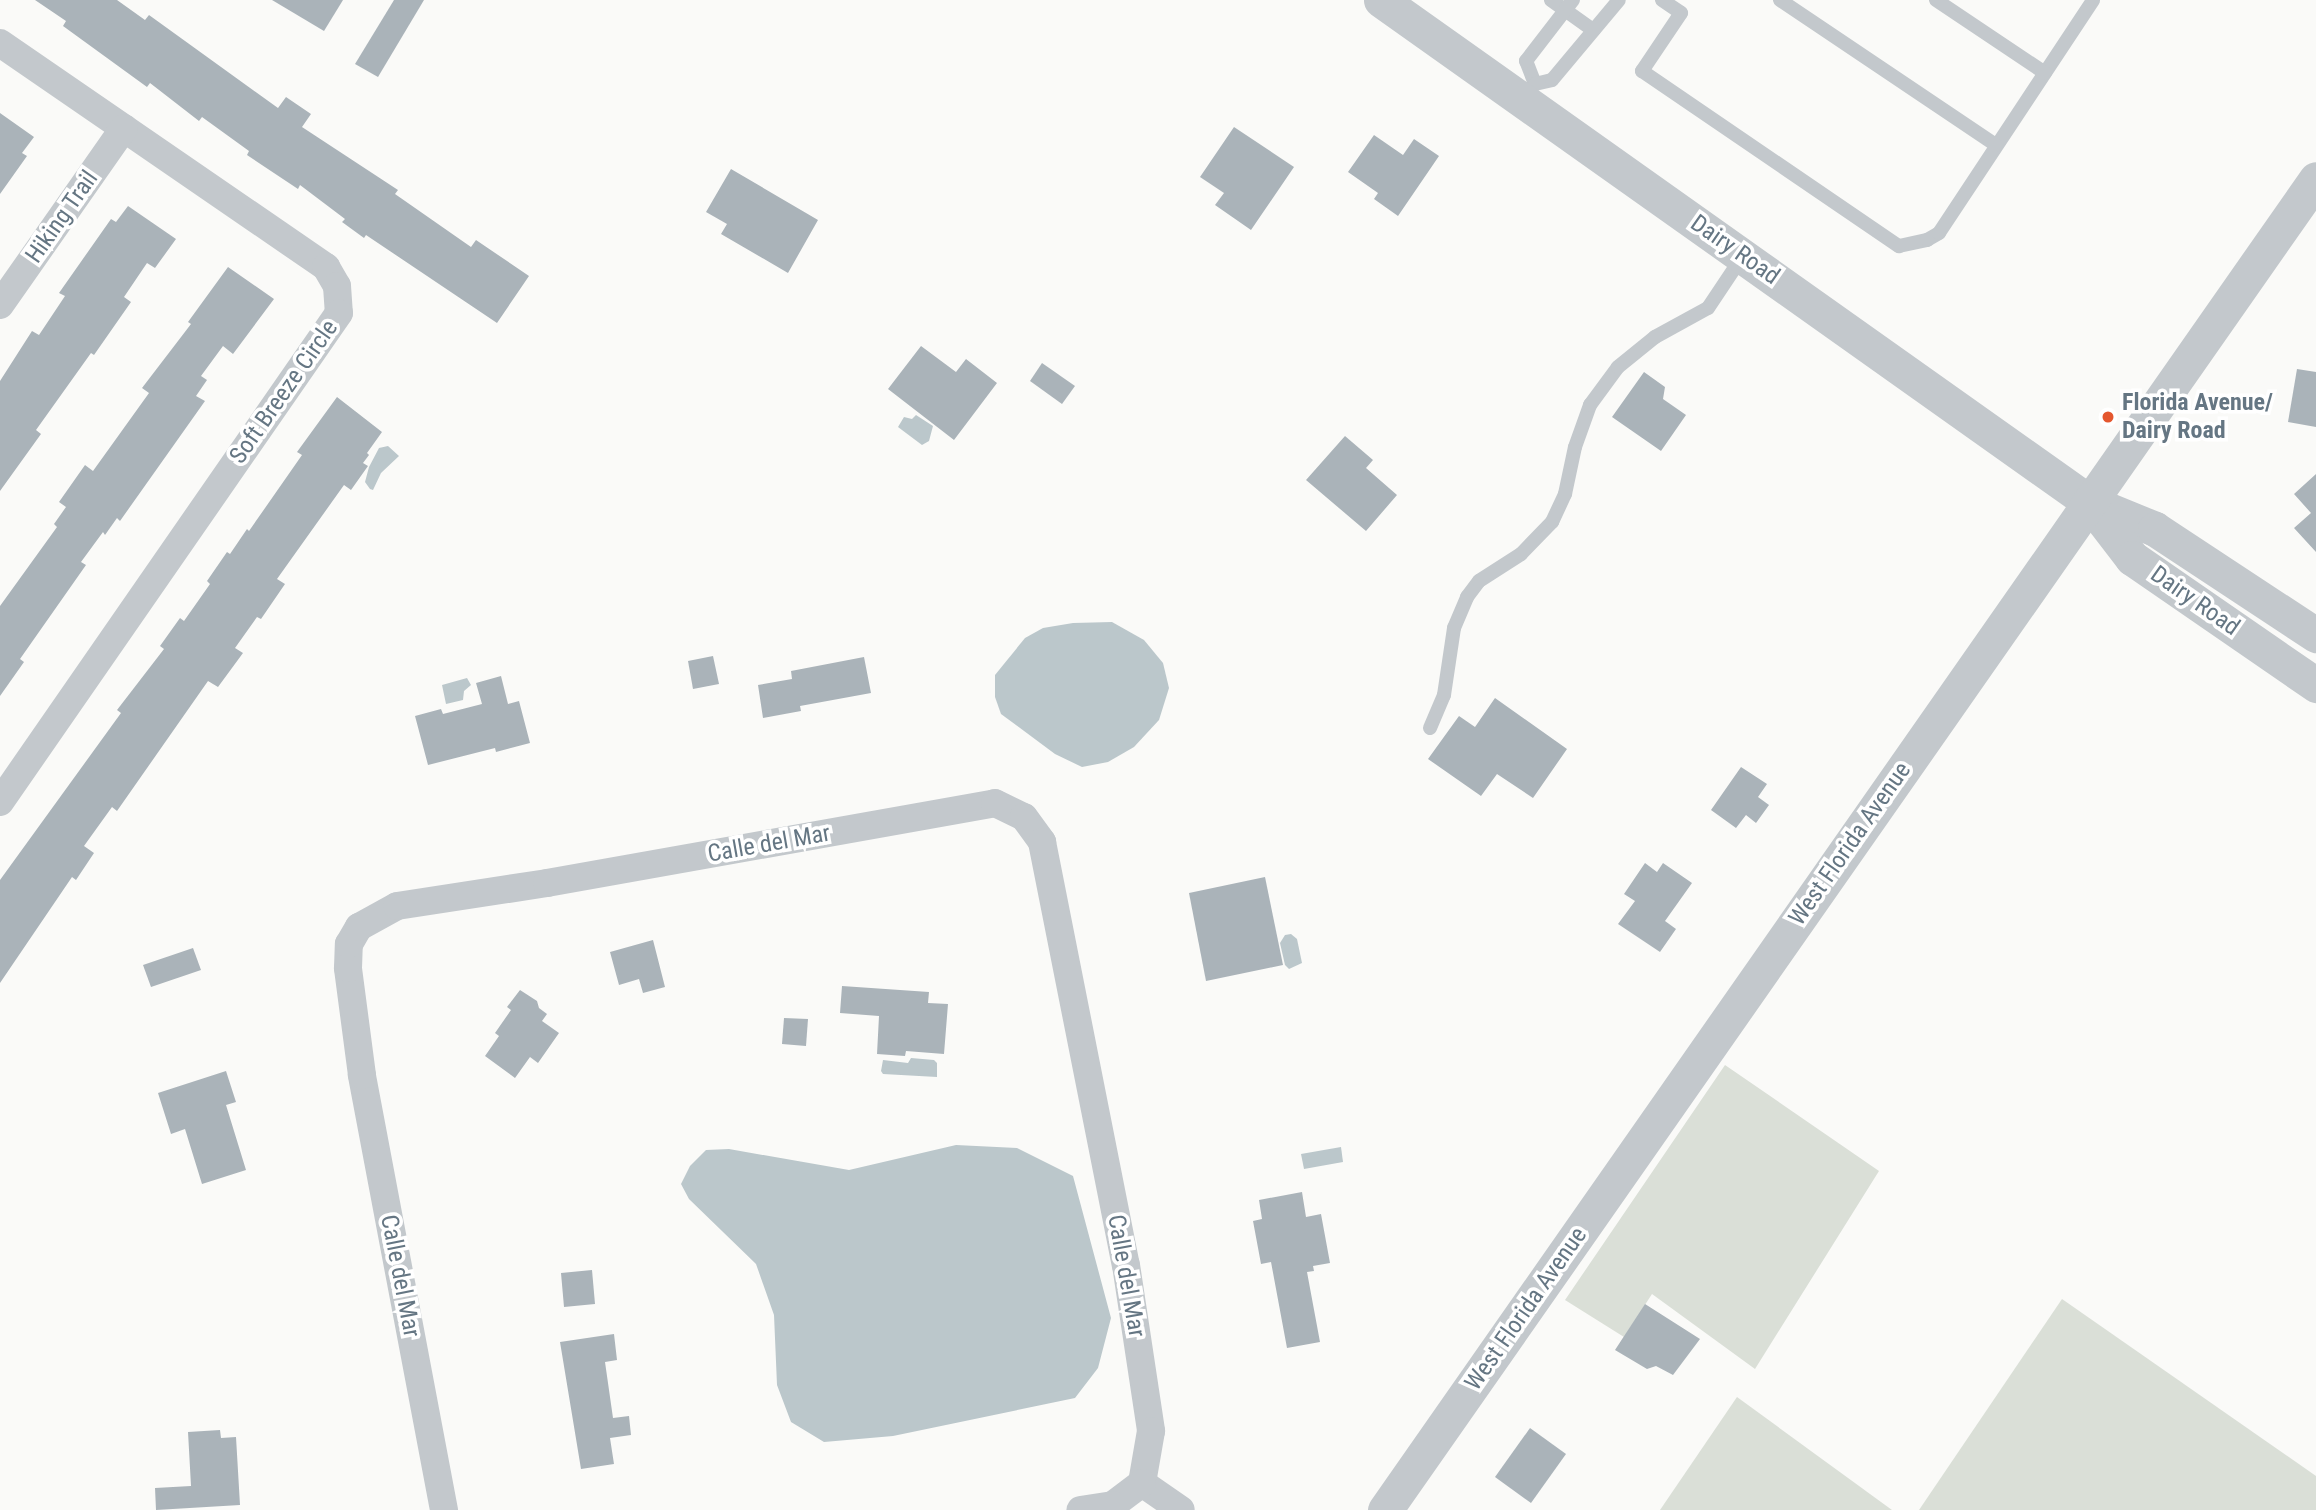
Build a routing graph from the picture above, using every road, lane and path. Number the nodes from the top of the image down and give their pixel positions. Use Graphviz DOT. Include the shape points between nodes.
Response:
graph roads {
  1 [pos="1381,0"];
  2 [pos="1551,0"];
  3 [pos="1619,0"];
  4 [pos="1662,0"];
  5 [pos="1780,0"];
  6 [pos="1936,0"];
  7 [pos="2093,0"];
  8 [pos="1568,4"];
  9 [pos="1593,30"];
  10 [pos="0,43"];
  11 [pos="2045,73"];
  12 [pos="1528,91"];
  13 [pos="124,128"];
  14 [pos="1996,145"];
  15 [pos="2316,179"];
  16 [pos="1743,256"];
  17 [pos="0,305"];
  18 [pos="2089,502"];
  19 [pos="2316,635"];
  20 [pos="2316,685"];
  21 [pos="1430,729"];
  22 [pos="0,802"];
  23 [pos="1142,1483"];
  24 [pos="444,1510"];
  25 [pos="1080,1510"];
  26 [pos="1181,1510"];
  27 [pos="1385,1510"];
  1 -- 12 [label="street, Dairy Road"];
  2 -- 8 [label="lane"];
  3 -- 9 [label="lane"];
  4 -- 14 [label="lane" via="1681,13 1642,71 1899,246 1939,233"];
  5 -- 14 [label="lane"];
  6 -- 11 [label="lane"];
  7 -- 11 [label="lane"];
  8 -- 9 [label="lane"];
  8 -- 12 [label="lane" via="1526,61"];
  9 -- 12 [label="lane" via="1552,80"];
  10 -- 13 [label="street, Soft Breeze Circle"];
  11 -- 14 [label="lane"];
  12 -- 16 [label="street, Dairy Road"];
  13 -- 17 [label="street, Hiking Trail"];
  13 -- 22 [label="street, Soft Breeze Circle" via="326,267 337,286 339,313"];
  15 -- 18 [label="street, West Florida Avenue"];
  16 -- 18 [label="street, Dairy Road"];
  16 -- 21 [label="lane" via="1708,308 1655,337 1618,367 1590,405 1565,494 1552,522 1521,554 1479,581 1466,597 1454,628 1444,695"];
  18 -- 19 [label="street, Dairy Road" via="2155,528"];
  18 -- 20 [label="street, Dairy Road" via="2132,558"];
  18 -- 27 [label="street, West Florida Avenue"];
  23 -- 24 [label="street, Calle del Mar" via="1151,1432 1126,1265 1042,842 1024,817 995,803 397,906 359,927 349,944 348,968 362,1075"];
  23 -- 25 [label="street" via="1113,1505"];
  23 -- 26 [label="street"];
}
